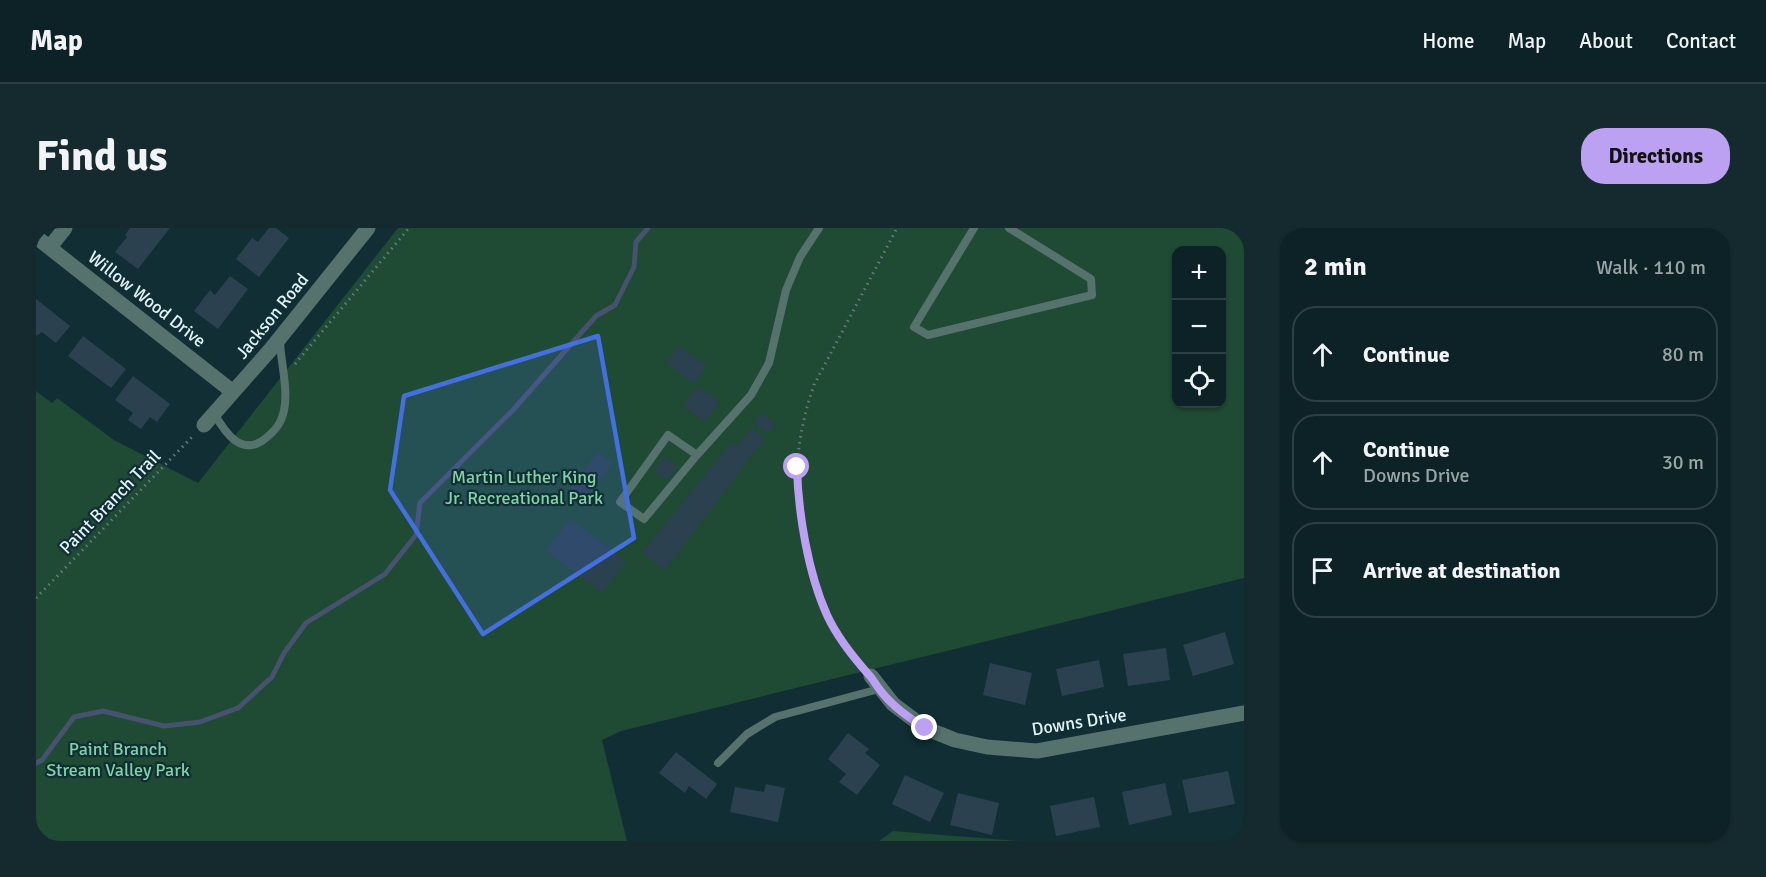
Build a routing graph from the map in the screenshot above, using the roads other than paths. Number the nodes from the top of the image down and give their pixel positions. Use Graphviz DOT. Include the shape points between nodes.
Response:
graph roads {
  1 [pos="64,228"];
  2 [pos="368,228"];
  3 [pos="819,228"];
  4 [pos="974,228"];
  5 [pos="1009,228"];
  6 [pos="36,237"];
  7 [pos="50,247"];
  8 [pos="280,339"];
  9 [pos="233,392"];
  10 [pos="214,413"];
  11 [pos="204,425"];
  12 [pos="697,455"];
  13 [pos="875,683"];
  14 [pos="1244,713"];
  15 [pos="718,763"];
  1 -- 7 [label="street"];
  2 -- 8 [label="street, Jackson Road"];
  3 -- 12 [label="lane" via="800,257 786,290 769,363 751,395"];
  4 -- 5 [label="lane" via="914,327 928,335 1092,295 1091,279"];
  6 -- 7 [label="street, Willow Wood Drive"];
  7 -- 9 [label="street, Willow Wood Drive"];
  8 -- 9 [label="street, Jackson Road"];
  8 -- 10 [label="lane" via="285,395 281,420 261,442 249,446 226,433"];
  9 -- 10 [label="street, Jackson Road"];
  10 -- 11 [label="street, Jackson Road"];
  12 -- 12 [label="lane" via="668,435 620,502 644,519"];
  13 -- 14 [label="street, Downs Drive" via="907,716 925,728 987,747 1037,751"];
  13 -- 15 [label="lane" via="776,717 747,734"];
}
